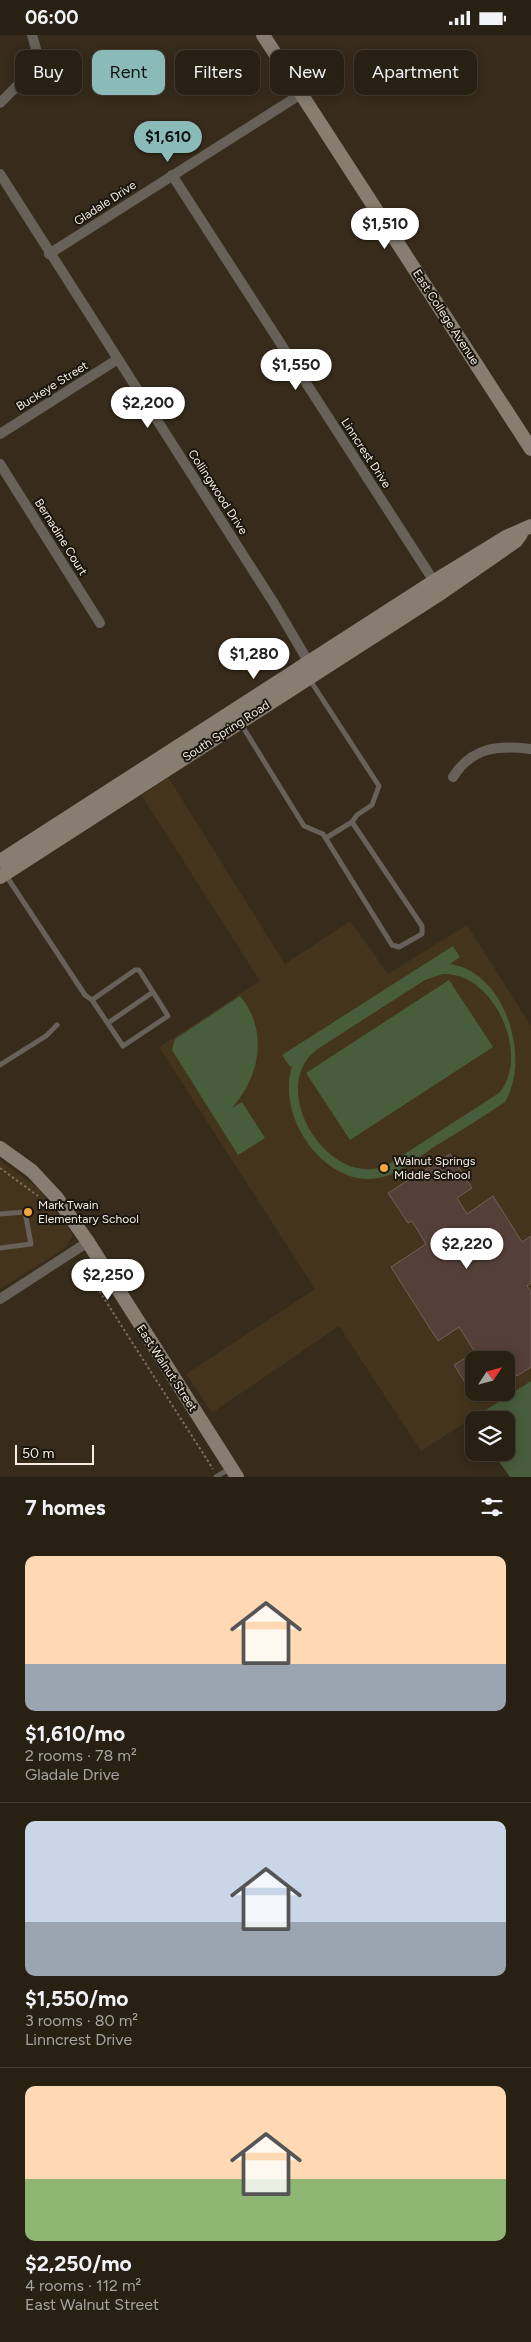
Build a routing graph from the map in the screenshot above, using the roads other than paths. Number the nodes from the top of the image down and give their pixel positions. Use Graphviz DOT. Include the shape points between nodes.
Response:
graph roads {
  1 [pos="32,35"];
  2 [pos="263,35"];
  3 [pos="36,50"];
  4 [pos="273,50"];
  5 [pos="15,88"];
  6 [pos="299,95"];
  7 [pos="302,95"];
  8 [pos="0,103"];
  9 [pos="0,175"];
  10 [pos="172,175"];
  11 [pos="49,254"];
  12 [pos="118,359"];
  13 [pos="0,434"];
  14 [pos="531,449"];
  15 [pos="0,464"];
  16 [pos="527,528"];
  17 [pos="437,587"];
  18 [pos="100,623"];
  19 [pos="311,671"];
  20 [pos="240,716"];
  21 [pos="531,749"];
  22 [pos="453,777"];
  23 [pos="352,822"];
  24 [pos="326,838"];
  25 [pos="0,861"];
  26 [pos="1,873"];
  27 [pos="152,992"];
  28 [pos="92,999"];
  29 [pos="108,1023"];
  30 [pos="57,1025"];
  31 [pos="0,1065"];
  32 [pos="0,1149"];
  33 [pos="0,1214"];
  34 [pos="88,1242"];
  35 [pos="0,1248"];
  36 [pos="0,1299"];
  37 [pos="234,1472"];
  38 [pos="217,1477"];
  1 -- 3 [label="street"];
  2 -- 4 [label="main road, East College Avenue"];
  5 -- 8 [label="street"];
  6 -- 10 [label="street, Gladale Drive"];
  7 -- 14 [label="main road, East College Avenue"];
  9 -- 11 [label="street, Collingwood Drive"];
  10 -- 11 [label="street, Gladale Drive"];
  10 -- 17 [label="street, Linncrest Drive"];
  11 -- 12 [label="street, Collingwood Drive"];
  12 -- 13 [label="street, Buckeye Street"];
  12 -- 19 [label="street, Collingwood Drive" via="275,605"];
  15 -- 18 [label="street, Bernadine Court"];
  16 -- 17 [label="main road, South Spring Road" via="516,541"];
  17 -- 19 [label="main road, South Spring Road"];
  19 -- 20 [label="main road, South Spring Road"];
  19 -- 23 [label="lane" via="378,786 372,805"];
  20 -- 24 [label="lane" via="304,826"];
  20 -- 25 [label="main road, South Spring Road"];
  20 -- 26 [label="main road, South Spring Road"];
  21 -- 22 [label="street" via="513,747 478,752 461,765"];
  23 -- 24 [label="lane"];
  23 -- 24 [label="lane" via="422,926 422,934 399,947 392,945"];
  26 -- 28 [label="lane" via="85,995"];
  27 -- 28 [label="lane" via="137,970"];
  27 -- 29 [label="lane"];
  27 -- 29 [label="lane" via="168,1017 126,1046 122,1045"];
  28 -- 29 [label="lane"];
  30 -- 31 [label="lane" via="46,1036"];
  32 -- 34 [label="main road, East Walnut Street" via="43,1182"];
  33 -- 35 [label="lane" via="25,1212 30,1244"];
  34 -- 36 [label="street"];
  34 -- 37 [label="main road, East Walnut Street"];
  37 -- 38 [label="lane"];
}
